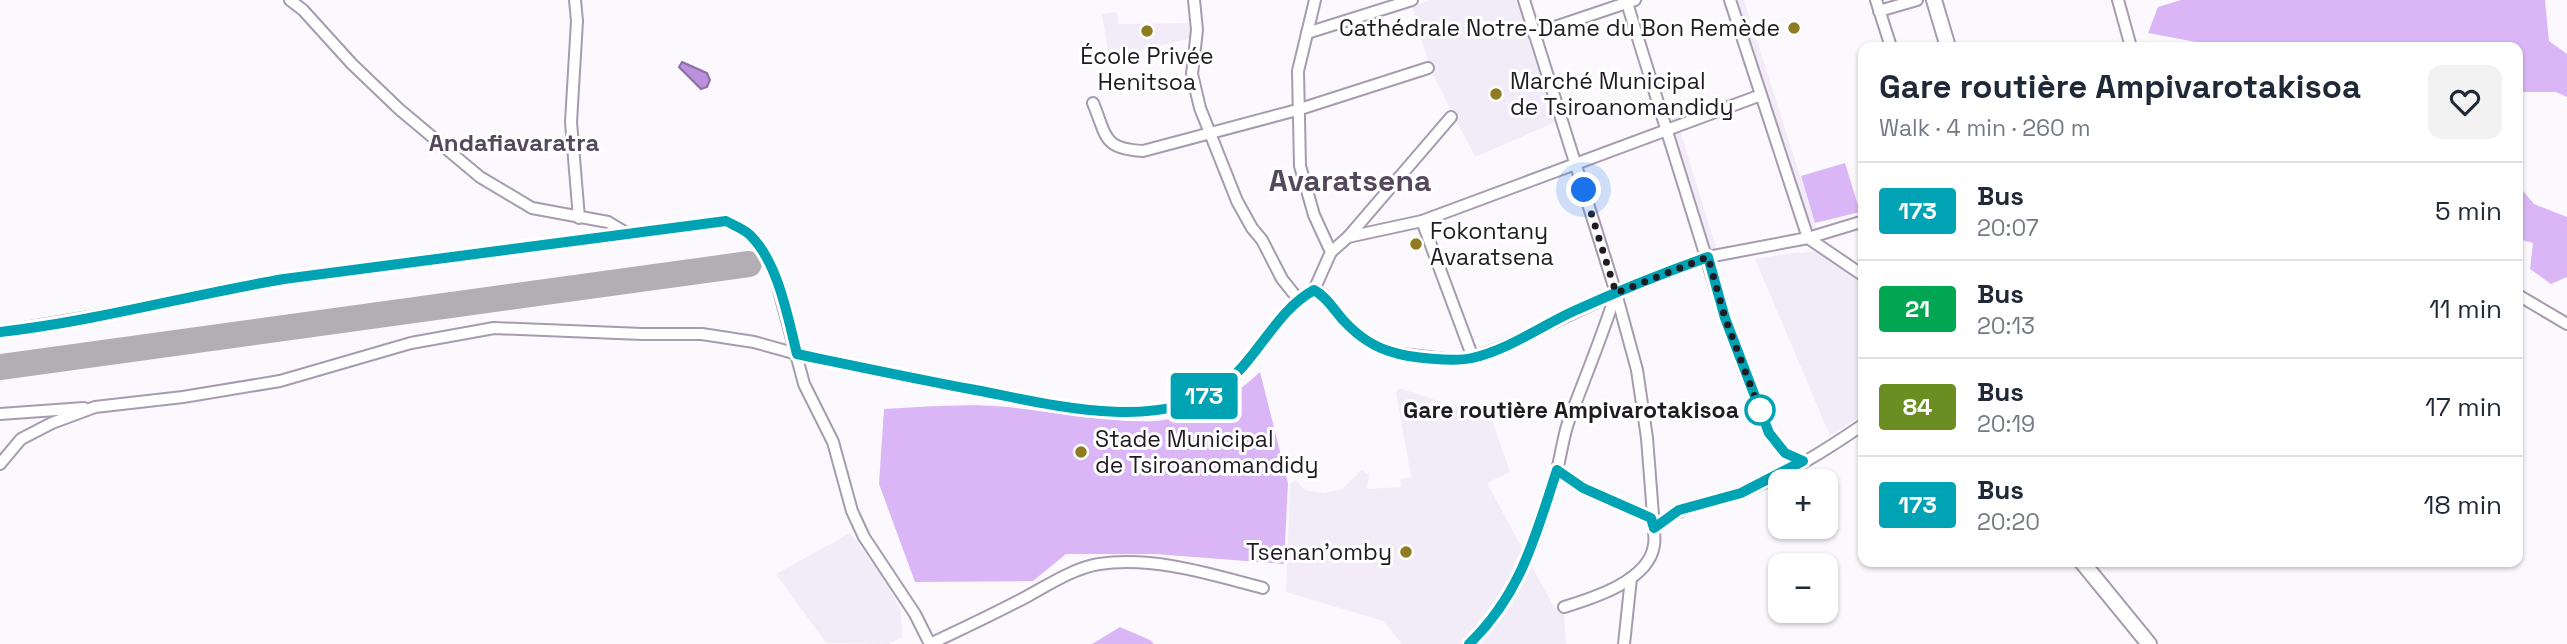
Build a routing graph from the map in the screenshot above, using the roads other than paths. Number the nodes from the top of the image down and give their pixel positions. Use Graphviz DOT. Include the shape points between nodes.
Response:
graph roads {
  1 [pos="290,0"];
  2 [pos="575,0"];
  3 [pos="1194,0"];
  4 [pos="1315,0"];
  5 [pos="1412,0"];
  6 [pos="1524,0"];
  7 [pos="1730,0"];
  8 [pos="1917,0"];
  9 [pos="1934,0"];
  10 [pos="2118,0"];
  11 [pos="1631,1"];
  12 [pos="1878,6"];
  13 [pos="1307,33"];
  14 [pos="1534,34"];
  15 [pos="1889,42"];
  16 [pos="1947,42"];
  17 [pos="2130,42"];
  18 [pos="1428,68"];
  19 [pos="1761,95"];
  20 [pos="1093,103"];
  21 [pos="1297,110"];
  22 [pos="1451,117"];
  23 [pos="1668,129"];
  24 [pos="1211,134"];
  25 [pos="1576,164"];
  26 [pos="579,218"];
  27 [pos="1422,221"];
  28 [pos="1858,223"];
  29 [pos="628,234"];
  30 [pos="1348,237"];
  31 [pos="1808,238"];
  32 [pos="1331,252"];
  33 [pos="1708,257"];
  34 [pos="1858,272"];
  35 [pos="1314,290"];
  36 [pos="1616,293"];
  37 [pos="2523,298"];
  38 [pos="1298,299"];
  39 [pos="2567,324"];
  40 [pos="0,332"];
  41 [pos="797,354"];
  42 [pos="1473,358"];
  43 [pos="95,407"];
  44 [pos="0,414"];
  45 [pos="1858,428"];
  46 [pos="1803,461"];
  47 [pos="0,464"];
  48 [pos="1557,470"];
  49 [pos="1653,523"];
  50 [pos="2086,567"];
  51 [pos="1631,578"];
  52 [pos="1262,587"];
  53 [pos="1563,607"];
  54 [pos="1469,644"];
  55 [pos="1624,644"];
  56 [pos="2148,644"];
  1 -- 26 [label="street" via="399,109 480,177 533,208"];
  2 -- 26 [label="street" via="570,122"];
  3 -- 24 [label="street" via="1197,30 1192,74"];
  4 -- 13 [label="street"];
  5 -- 13 [label="street"];
  6 -- 14 [label="street"];
  7 -- 19 [label="street"];
  8 -- 12 [label="street"];
  9 -- 16 [label="main road"];
  10 -- 17 [label="street"];
  11 -- 14 [label="street"];
  11 -- 23 [label="street"];
  12 -- 15 [label="street"];
  13 -- 21 [label="street" via="1298,71"];
  14 -- 25 [label="street"];
  18 -- 21 [label="street"];
  19 -- 23 [label="street"];
  19 -- 31 [label="street"];
  20 -- 24 [label="street" via="1109,143 1121,150 1143,151"];
  21 -- 24 [label="street"];
  21 -- 32 [label="street" via="1300,166"];
  22 -- 30 [label="street"];
  23 -- 25 [label="street"];
  23 -- 33 [label="street"];
  24 -- 38 [label="street" via="1237,201"];
  25 -- 27 [label="street"];
  25 -- 36 [label="street"];
  26 -- 29 [label="street" via="608,222"];
  27 -- 30 [label="street"];
  27 -- 42 [label="street"];
  28 -- 31 [label="street"];
  29 -- 40 [label="street" via="270,282"];
  29 -- 41 [label="street" via="726,221 750,234 776,279"];
  30 -- 32 [label="street"];
  31 -- 33 [label="street"];
  31 -- 34 [label="street"];
  32 -- 35 [label="street"];
  33 -- 36 [label="street"];
  33 -- 46 [label="street" via="1725,318 1769,433 1785,453"];
  35 -- 38 [label="street"];
  35 -- 42 [label="street" via="1366,341 1393,353"];
  36 -- 42 [label="street"];
  36 -- 48 [label="street" via="1567,426"];
  36 -- 49 [label="street" via="1637,370"];
  37 -- 39 [label="street"];
  38 -- 41 [label="street" via="1217,389 1185,404 1157,410 1082,411"];
  41 -- 43 [label="street" via="702,334 494,328 411,344 280,381"];
  41 -- 52 [label="street" via="804,384 833,442 852,511 930,644 1096,564 1132,562 1183,568"];
  43 -- 44 [label="street"];
  43 -- 47 [label="street" via="21,439"];
  45 -- 46 [label="street"];
  46 -- 49 [label="street" via="1741,493 1679,510"];
  48 -- 49 [label="street"];
  48 -- 54 [label="street" via="1527,562 1509,595"];
  49 -- 51 [label="street" via="1654,546 1647,563"];
  50 -- 56 [label="main road"];
  51 -- 53 [label="street" via="1597,597"];
  51 -- 55 [label="street"];
}
